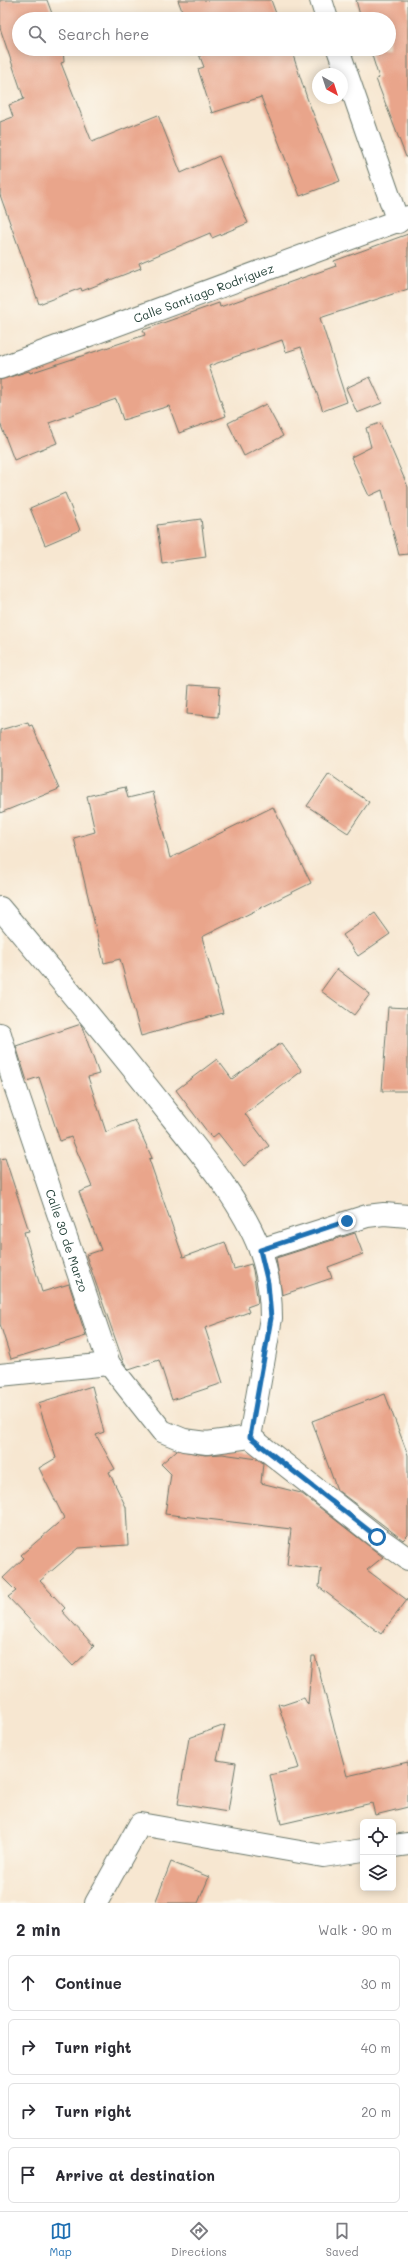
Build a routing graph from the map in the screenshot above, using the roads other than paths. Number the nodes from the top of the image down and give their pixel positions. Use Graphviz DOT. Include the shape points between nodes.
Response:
graph roads {
  1 [pos="321,0"];
  2 [pos="325,12"];
  3 [pos="341,56"];
  4 [pos="403,220"];
  5 [pos="0,368"];
  6 [pos="0,908"];
  7 [pos="0,1034"];
  8 [pos="7,1089"];
  9 [pos="408,1216"];
  10 [pos="260,1250"];
  11 [pos="109,1364"];
  12 [pos="0,1375"];
  13 [pos="250,1437"];
  14 [pos="408,1559"];
  15 [pos="408,1844"];
  16 [pos="396,1846"];
  17 [pos="360,1850"];
  18 [pos="96,1903"];
  1 -- 2 [label="street"];
  3 -- 4 [label="street"];
  4 -- 5 [label="street, Calle Santiago Rodríguez"];
  6 -- 10 [label="street" via="108,1037 181,1130 239,1209"];
  7 -- 8 [label="street, Calle 30 de Marzo"];
  8 -- 11 [label="street, Calle 30 de Marzo"];
  9 -- 10 [label="street" via="367,1216"];
  10 -- 13 [label="street" via="268,1283 271,1318"];
  11 -- 12 [label="street"];
  11 -- 13 [label="street, Calle 30 de Marzo" via="162,1431 184,1440 207,1443"];
  13 -- 14 [label="street"];
  15 -- 16 [label="street"];
  17 -- 18 [label="street" via="323,1856 140,1824"];
}
